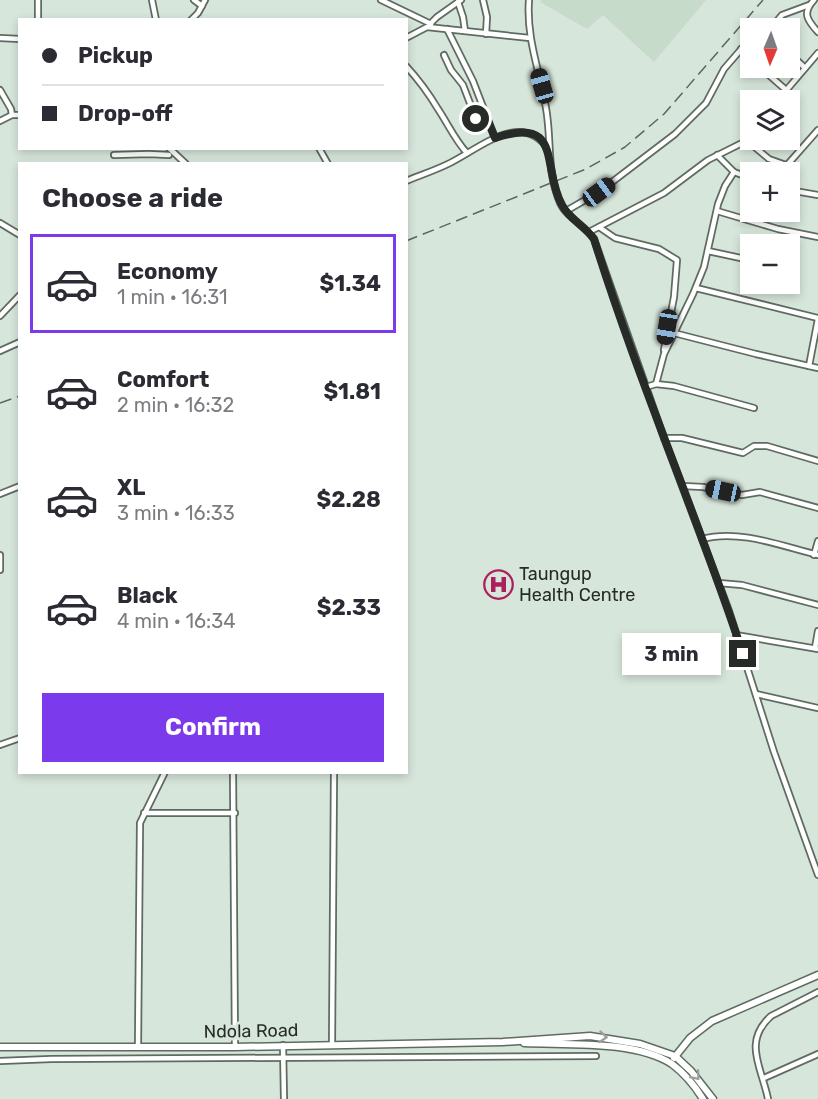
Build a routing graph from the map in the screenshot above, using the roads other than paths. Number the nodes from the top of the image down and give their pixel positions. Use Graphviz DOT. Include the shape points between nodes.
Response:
graph roads {
  1 [pos="38,0"];
  2 [pos="152,0"];
  3 [pos="194,0"];
  4 [pos="205,0"];
  5 [pos="381,0"];
  6 [pos="483,0"];
  7 [pos="529,0"];
  8 [pos="814,0"];
  9 [pos="459,1"];
  10 [pos="809,5"];
  11 [pos="202,6"];
  12 [pos="38,18"];
  13 [pos="156,18"];
  14 [pos="193,18"];
  15 [pos="779,18"];
  16 [pos="429,25"];
  17 [pos="447,29"];
  18 [pos="465,31"];
  19 [pos="818,32"];
  20 [pos="486,34"];
  21 [pos="408,37"];
  22 [pos="0,38"];
  23 [pos="530,38"];
  24 [pos="18,39"];
  25 [pos="740,50"];
  26 [pos="818,53"];
  27 [pos="444,56"];
  28 [pos="800,63"];
  29 [pos="408,68"];
  30 [pos="805,68"];
  31 [pos="772,78"];
  32 [pos="0,90"];
  33 [pos="786,90"];
  34 [pos="12,116"];
  35 [pos="18,116"];
  36 [pos="0,121"];
  37 [pos="488,121"];
  38 [pos="818,131"];
  39 [pos="495,138"];
  40 [pos="740,144"];
  41 [pos="548,150"];
  42 [pos="758,150"];
  43 [pos="467,153"];
  44 [pos="169,154"];
  45 [pos="114,155"];
  46 [pos="717,155"];
  47 [pos="183,162"];
  48 [pos="778,162"];
  49 [pos="789,162"];
  50 [pos="735,172"];
  51 [pos="740,174"];
  52 [pos="408,180"];
  53 [pos="800,192"];
  54 [pos="818,195"];
  55 [pos="566,211"];
  56 [pos="717,211"];
  57 [pos="0,223"];
  58 [pos="599,227"];
  59 [pos="589,232"];
  60 [pos="18,234"];
  61 [pos="818,237"];
  62 [pos="708,251"];
  63 [pos="740,258"];
  64 [pos="696,288"];
  65 [pos="18,298"];
  66 [pos="0,316"];
  67 [pos="818,319"];
  68 [pos="674,333"];
  69 [pos="18,343"];
  70 [pos="0,351"];
  71 [pos="664,354"];
  72 [pos="809,366"];
  73 [pos="818,368"];
  74 [pos="656,384"];
  75 [pos="646,387"];
  76 [pos="754,408"];
  77 [pos="664,438"];
  78 [pos="818,461"];
  79 [pos="683,486"];
  80 [pos="18,487"];
  81 [pos="0,494"];
  82 [pos="818,508"];
  83 [pos="702,539"];
  84 [pos="818,541"];
  85 [pos="0,555"];
  86 [pos="816,555"];
  87 [pos="0,570"];
  88 [pos="719,583"];
  89 [pos="818,605"];
  90 [pos="818,631"];
  91 [pos="736,634"];
  92 [pos="816,649"];
  93 [pos="756,694"];
  94 [pos="818,708"];
  95 [pos="18,739"];
  96 [pos="0,745"];
  97 [pos="164,774"];
  98 [pos="233,774"];
  99 [pos="334,774"];
  100 [pos="144,813"];
  101 [pos="235,813"];
  102 [pos="818,875"];
  103 [pos="818,975"];
  104 [pos="818,992"];
  105 [pos="494,1042"];
  106 [pos="503,1042"];
  107 [pos="332,1044"];
  108 [pos="283,1045"];
  109 [pos="0,1047"];
  110 [pos="138,1047"];
  111 [pos="235,1047"];
  112 [pos="818,1054"];
  113 [pos="495,1056"];
  114 [pos="596,1056"];
  115 [pos="675,1056"];
  116 [pos="284,1058"];
  117 [pos="0,1061"];
  118 [pos="671,1064"];
  119 [pos="764,1078"];
  120 [pos="284,1099"];
  121 [pos="703,1099"];
  122 [pos="713,1099"];
  123 [pos="768,1099"];
  1 -- 12 [label="street"];
  2 -- 13 [label="street"];
  3 -- 11 [label="street"];
  4 -- 11 [label="street"];
  5 -- 16 [label="street"];
  6 -- 20 [label="street"];
  7 -- 23 [label="street"];
  8 -- 10 [label="street"];
  9 -- 16 [label="street"];
  9 -- 18 [label="street"];
  10 -- 15 [label="street"];
  10 -- 19 [label="street" via="807,19"];
  11 -- 14 [label="street"];
  16 -- 17 [label="street"];
  16 -- 21 [label="street"];
  17 -- 18 [label="street"];
  17 -- 37 [label="street"];
  18 -- 20 [label="street"];
  20 -- 23 [label="street"];
  22 -- 24 [label="street"];
  23 -- 41 [label="street" via="547,109"];
  25 -- 55 [label="street" via="724,69 706,103 675,135 599,192"];
  26 -- 30 [label="street"];
  27 -- 37 [label="street" via="464,85 476,119"];
  28 -- 30 [label="street"];
  29 -- 43 [label="street"];
  30 -- 33 [label="street"];
  31 -- 33 [label="street"];
  32 -- 34 [label="street"];
  34 -- 35 [label="street"];
  34 -- 36 [label="street"];
  37 -- 39 [label="street"];
  38 -- 49 [label="street"];
  39 -- 41 [label="street" via="523,131 543,141"];
  39 -- 43 [label="street"];
  40 -- 46 [label="street"];
  41 -- 55 [label="street" via="554,182"];
  42 -- 48 [label="street"];
  43 -- 52 [label="street"];
  44 -- 45 [label="street"];
  44 -- 47 [label="street"];
  46 -- 50 [label="street"];
  46 -- 58 [label="street" via="664,193"];
  50 -- 51 [label="street"];
  50 -- 56 [label="street" via="721,194"];
  53 -- 54 [label="street"];
  55 -- 59 [label="street"];
  56 -- 61 [label="street"];
  56 -- 62 [label="street"];
  57 -- 60 [label="street"];
  58 -- 59 [label="street"];
  58 -- 71 [label="street" via="615,238 659,249 677,260"];
  59 -- 75 [label="street"];
  62 -- 63 [label="street"];
  62 -- 64 [label="street"];
  64 -- 67 [label="street"];
  64 -- 68 [label="street"];
  65 -- 66 [label="street"];
  67 -- 72 [label="street"];
  68 -- 71 [label="street"];
  68 -- 72 [label="street"];
  69 -- 70 [label="street"];
  71 -- 74 [label="street"];
  72 -- 73 [label="street"];
  74 -- 75 [label="street"];
  74 -- 76 [label="street"];
  75 -- 77 [label="street"];
  77 -- 78 [label="street" via="682,438 743,453 754,446 767,446"];
  77 -- 79 [label="street"];
  79 -- 82 [label="street" via="742,495 760,492"];
  79 -- 83 [label="street"];
  80 -- 81 [label="street"];
  83 -- 86 [label="street" via="738,536"];
  83 -- 88 [label="street"];
  84 -- 86 [label="street"];
  85 -- 87 [label="street"];
  88 -- 89 [label="street" via="742,585"];
  88 -- 91 [label="street"];
  90 -- 92 [label="street"];
  91 -- 92 [label="street"];
  91 -- 93 [label="street"];
  93 -- 94 [label="street"];
  93 -- 102 [label="street"];
  95 -- 96 [label="street"];
  97 -- 100 [label="street"];
  98 -- 101 [label="street"];
  99 -- 107 [label="street"];
  100 -- 101 [label="street"];
  100 -- 110 [label="street" via="138,848"];
  101 -- 111 [label="street"];
  103 -- 115 [label="main road" via="712,1022 690,1038"];
  104 -- 119 [label="street" via="766,1020 754,1042"];
  105 -- 106 [label="main road, Ndola Road"];
  105 -- 107 [label="main road, Ndola Road"];
  105 -- 113 [label="street"];
  106 -- 115 [label="main road, one-way" via="590,1036 640,1044"];
  106 -- 118 [label="main road" via="624,1048"];
  107 -- 108 [label="main road, Ndola Road"];
  108 -- 111 [label="main road, Ndola Road"];
  108 -- 116 [label="street"];
  109 -- 110 [label="main road, Ndola Road"];
  110 -- 111 [label="main road, Ndola Road"];
  112 -- 119 [label="street"];
  113 -- 114 [label="street"];
  113 -- 116 [label="street"];
  115 -- 118 [label="main road"];
  115 -- 122 [label="main road, one-way"];
  116 -- 117 [label="street"];
  116 -- 120 [label="street"];
  118 -- 121 [label="main road"];
  119 -- 123 [label="street"];
}
